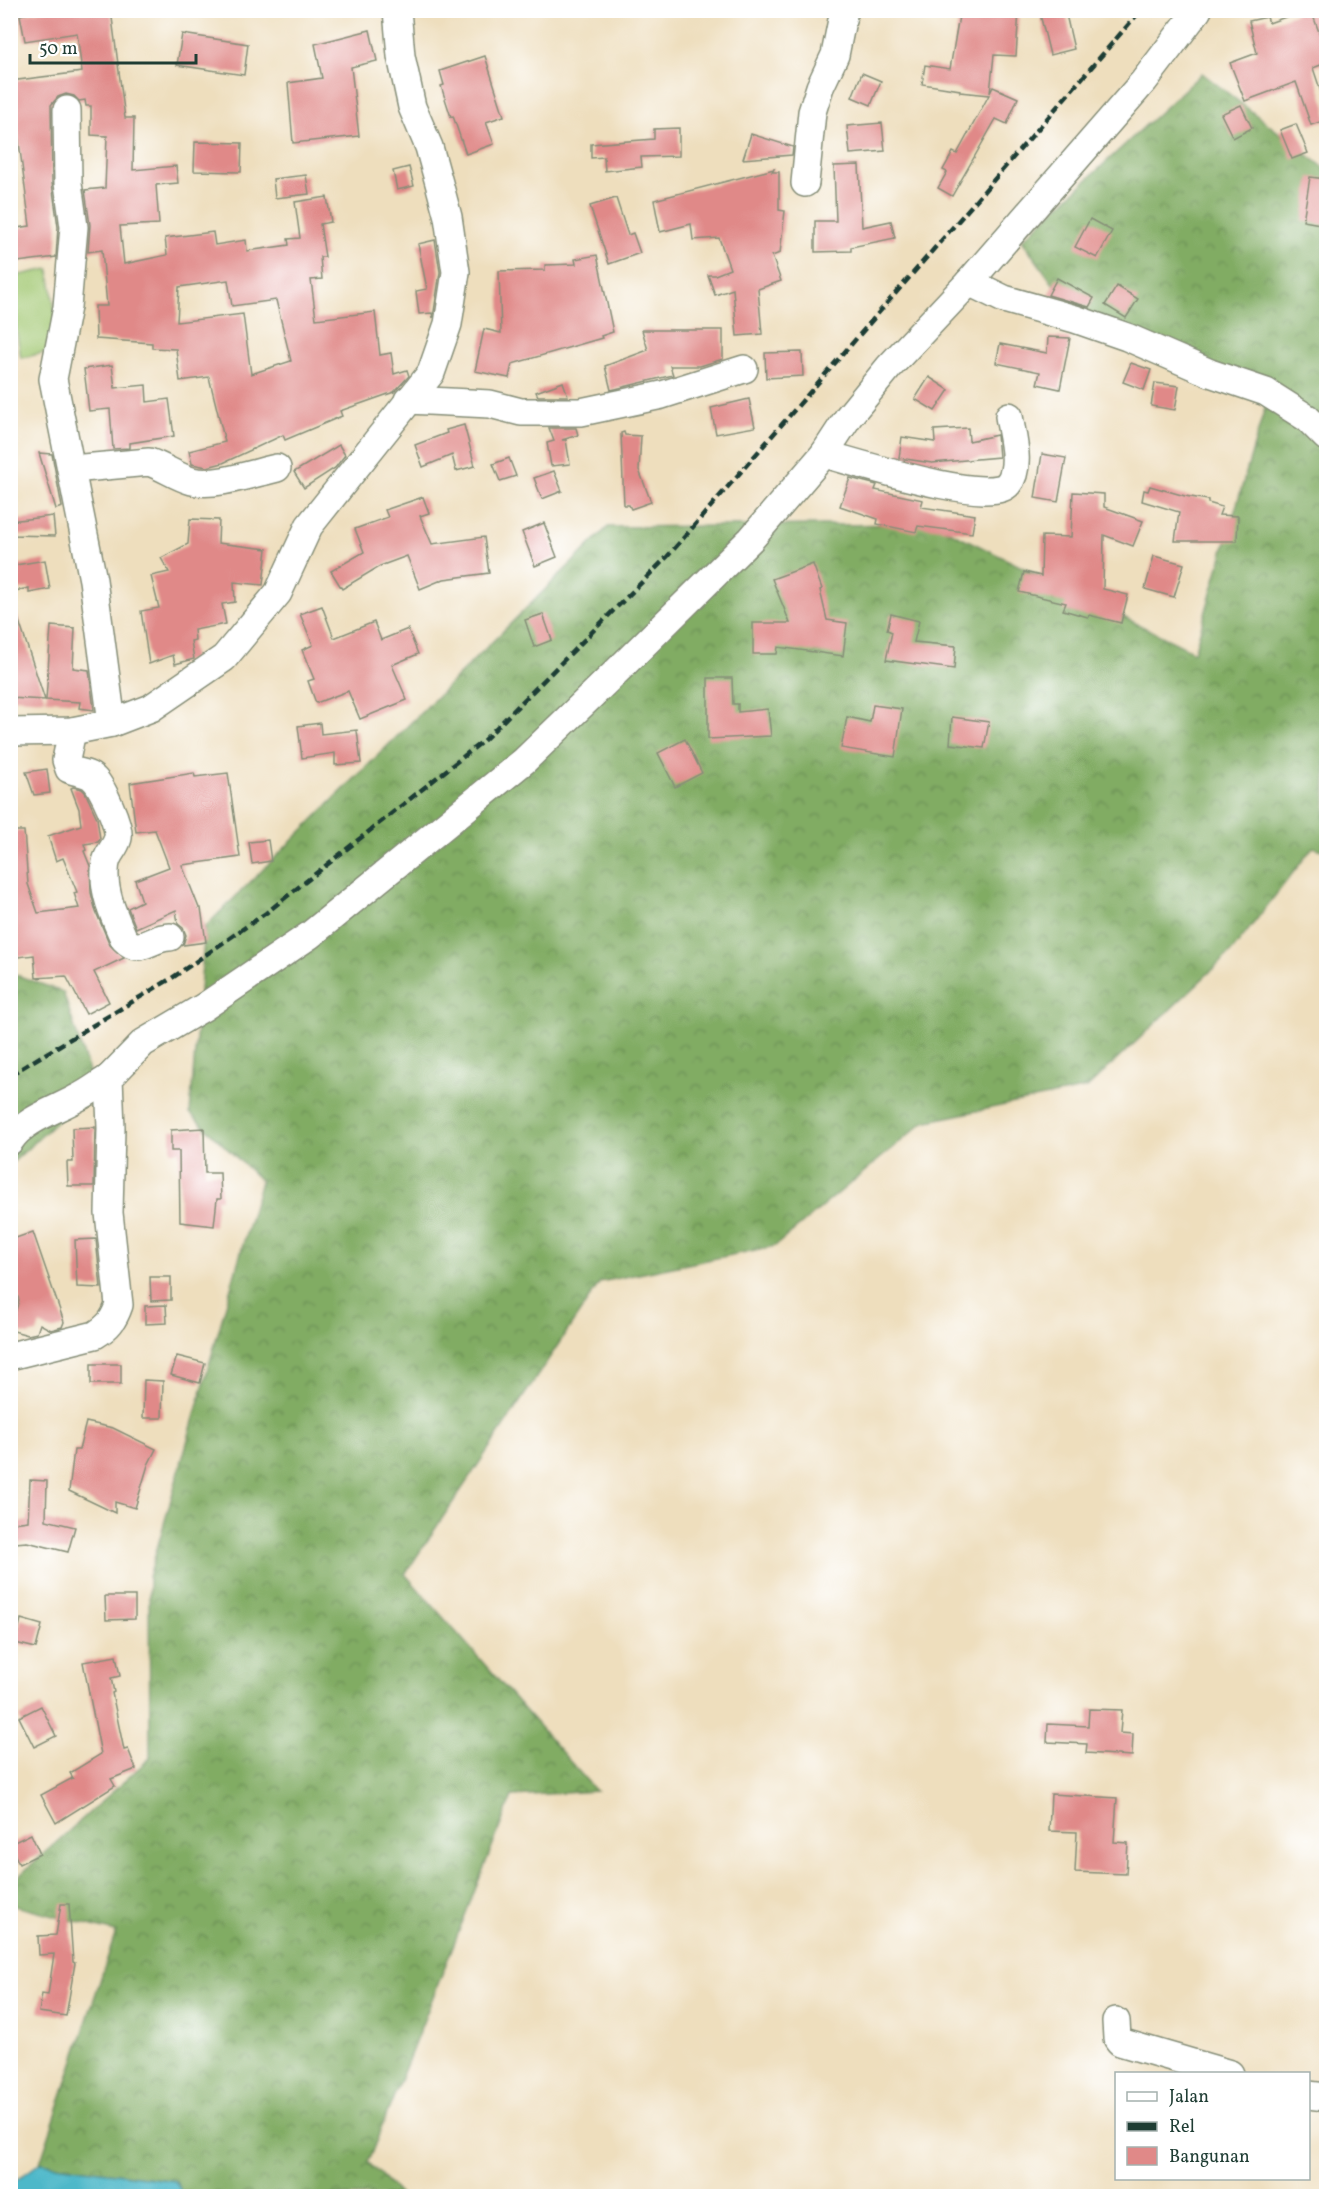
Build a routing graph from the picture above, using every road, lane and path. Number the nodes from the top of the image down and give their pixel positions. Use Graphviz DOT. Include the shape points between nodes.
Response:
graph roads {
  1 [pos="397,10"];
  2 [pos="844,10"];
  3 [pos="1198,10"];
  4 [pos="67,111"];
  5 [pos="805,183"];
  6 [pos="969,282"];
  7 [pos="744,369"];
  8 [pos="408,400"];
  9 [pos="1009,416"];
  10 [pos="1326,437"];
  11 [pos="824,453"];
  12 [pos="277,468"];
  13 [pos="72,469"];
  14 [pos="112,723"];
  15 [pos="72,731"];
  16 [pos="10,732"];
  17 [pos="170,937"];
  18 [pos="109,1078"];
  19 [pos="10,1141"];
  20 [pos="10,1356"];
  21 [pos="1116,2021"];
  22 [pos="1226,2072"];
  23 [pos="1310,2095"];
  24 [pos="1326,2097"];
  1 -- 8 [label="street" via="401,56 412,107 439,183 456,272 441,346 430,374"];
  2 -- 5 [label="street" via="835,55 812,112"];
  3 -- 6 [label="street" via="1144,81"];
  4 -- 13 [label="street" via="68,183 74,227 67,307 53,380"];
  6 -- 10 [label="street" via="1004,299 1075,318 1266,392 1307,418"];
  6 -- 11 [label="street" via="889,367"];
  7 -- 8 [label="street" via="662,395 581,412 521,412 490,404"];
  8 -- 14 [label="street" via="309,526 278,593 224,658 151,708"];
  9 -- 11 [label="street" via="1015,453 1013,474 1002,489 971,491 941,485"];
  11 -- 18 [label="street" via="751,539 524,761 310,935 143,1043"];
  12 -- 13 [label="street" via="206,484 179,477 149,462"];
  13 -- 14 [label="street" via="93,580"];
  14 -- 15 [label="street"];
  15 -- 16 [label="street"];
  15 -- 17 [label="street" via="66,760 69,769 93,778 100,786 119,828 118,839 106,858 105,881 124,939 137,947 158,937"];
  18 -- 19 [label="street" via="32,1122"];
  18 -- 20 [label="street" via="109,1213 119,1305 115,1319 95,1335"];
  21 -- 22 [label="street" via="1120,2042"];
  23 -- 24 [label="street"];
}
